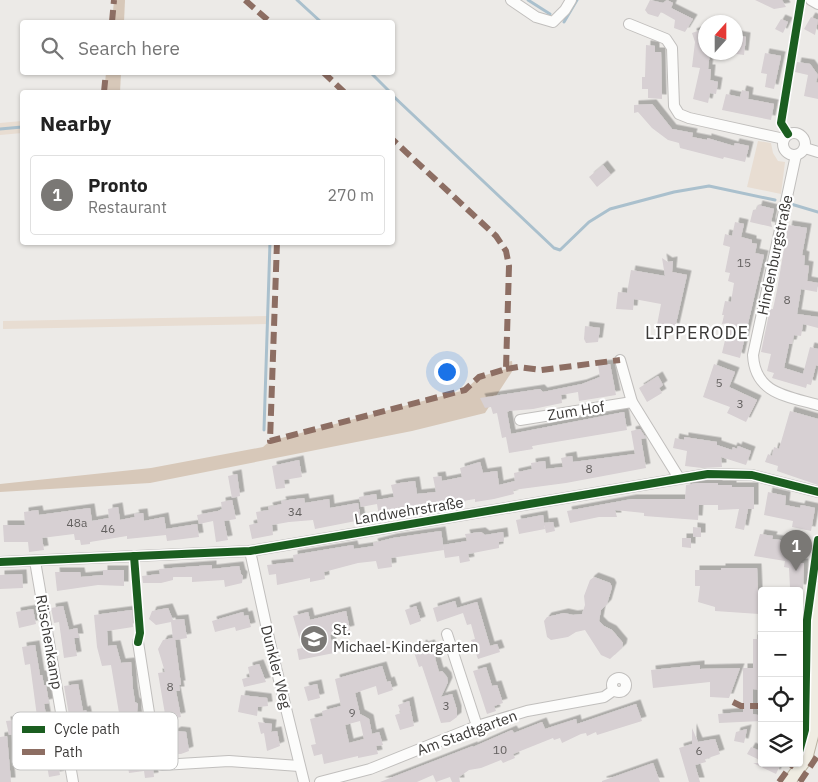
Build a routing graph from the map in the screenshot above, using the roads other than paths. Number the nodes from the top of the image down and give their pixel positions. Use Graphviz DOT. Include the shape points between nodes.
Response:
graph roads {
  1 [pos="511,0"];
  2 [pos="571,0"];
  3 [pos="811,0"];
  4 [pos="818,4"];
  5 [pos="630,24"];
  6 [pos="784,140"];
  7 [pos="805,148"];
  8 [pos="818,152"];
  9 [pos="796,155"];
  10 [pos="620,360"];
  11 [pos="632,402"];
  12 [pos="818,405"];
  13 [pos="520,420"];
  14 [pos="679,478"];
  15 [pos="818,492"];
  16 [pos="250,551"];
  17 [pos="35,561"];
  18 [pos="0,562"];
  19 [pos="818,588"];
  20 [pos="447,634"];
  21 [pos="138,642"];
  22 [pos="816,648"];
  23 [pos="614,690"];
  24 [pos="61,712"];
  25 [pos="149,712"];
  26 [pos="477,726"];
  27 [pos="815,736"];
  28 [pos="178,764"];
  29 [pos="299,766"];
  30 [pos="304,782"];
  31 [pos="320,782"];
  32 [pos="790,782"];
  1 -- 2 [label="street" via="536,17 553,22"];
  3 -- 4 [label="street"];
  5 -- 6 [label="street" via="666,39 672,48 674,102 679,114"];
  6 -- 7 [label="street" via="791,132 799,133 806,141"];
  6 -- 9 [label="street" via="785,151"];
  7 -- 8 [label="street"];
  7 -- 9 [label="street"];
  9 -- 12 [label="street, Hindenburgstraße" via="753,354 756,372 768,388"];
  10 -- 11 [label="street"];
  11 -- 13 [label="street, Zum Hof"];
  11 -- 14 [label="street"];
  14 -- 15 [label="street, Landwehrstraße" via="708,474 752,475"];
  14 -- 16 [label="street, Landwehrstraße"];
  16 -- 17 [label="street, Landwehrstraße"];
  16 -- 29 [label="street, Dunkler Weg"];
  17 -- 18 [label="street, Landwehrstraße"];
  17 -- 24 [label="street, Rüschenkamp"];
  19 -- 22 [label="main road"];
  20 -- 26 [label="street"];
  21 -- 25 [label="street"];
  22 -- 27 [label="main road"];
  23 -- 26 [label="street, Am Stadtgarten" via="604,698 527,711"];
  26 -- 31 [label="street, Am Stadtgarten" via="370,770"];
  27 -- 32 [label="main road" via="806,759"];
  28 -- 29 [label="street" via="230,761"];
  29 -- 30 [label="street, Dunkler Weg"];
}
